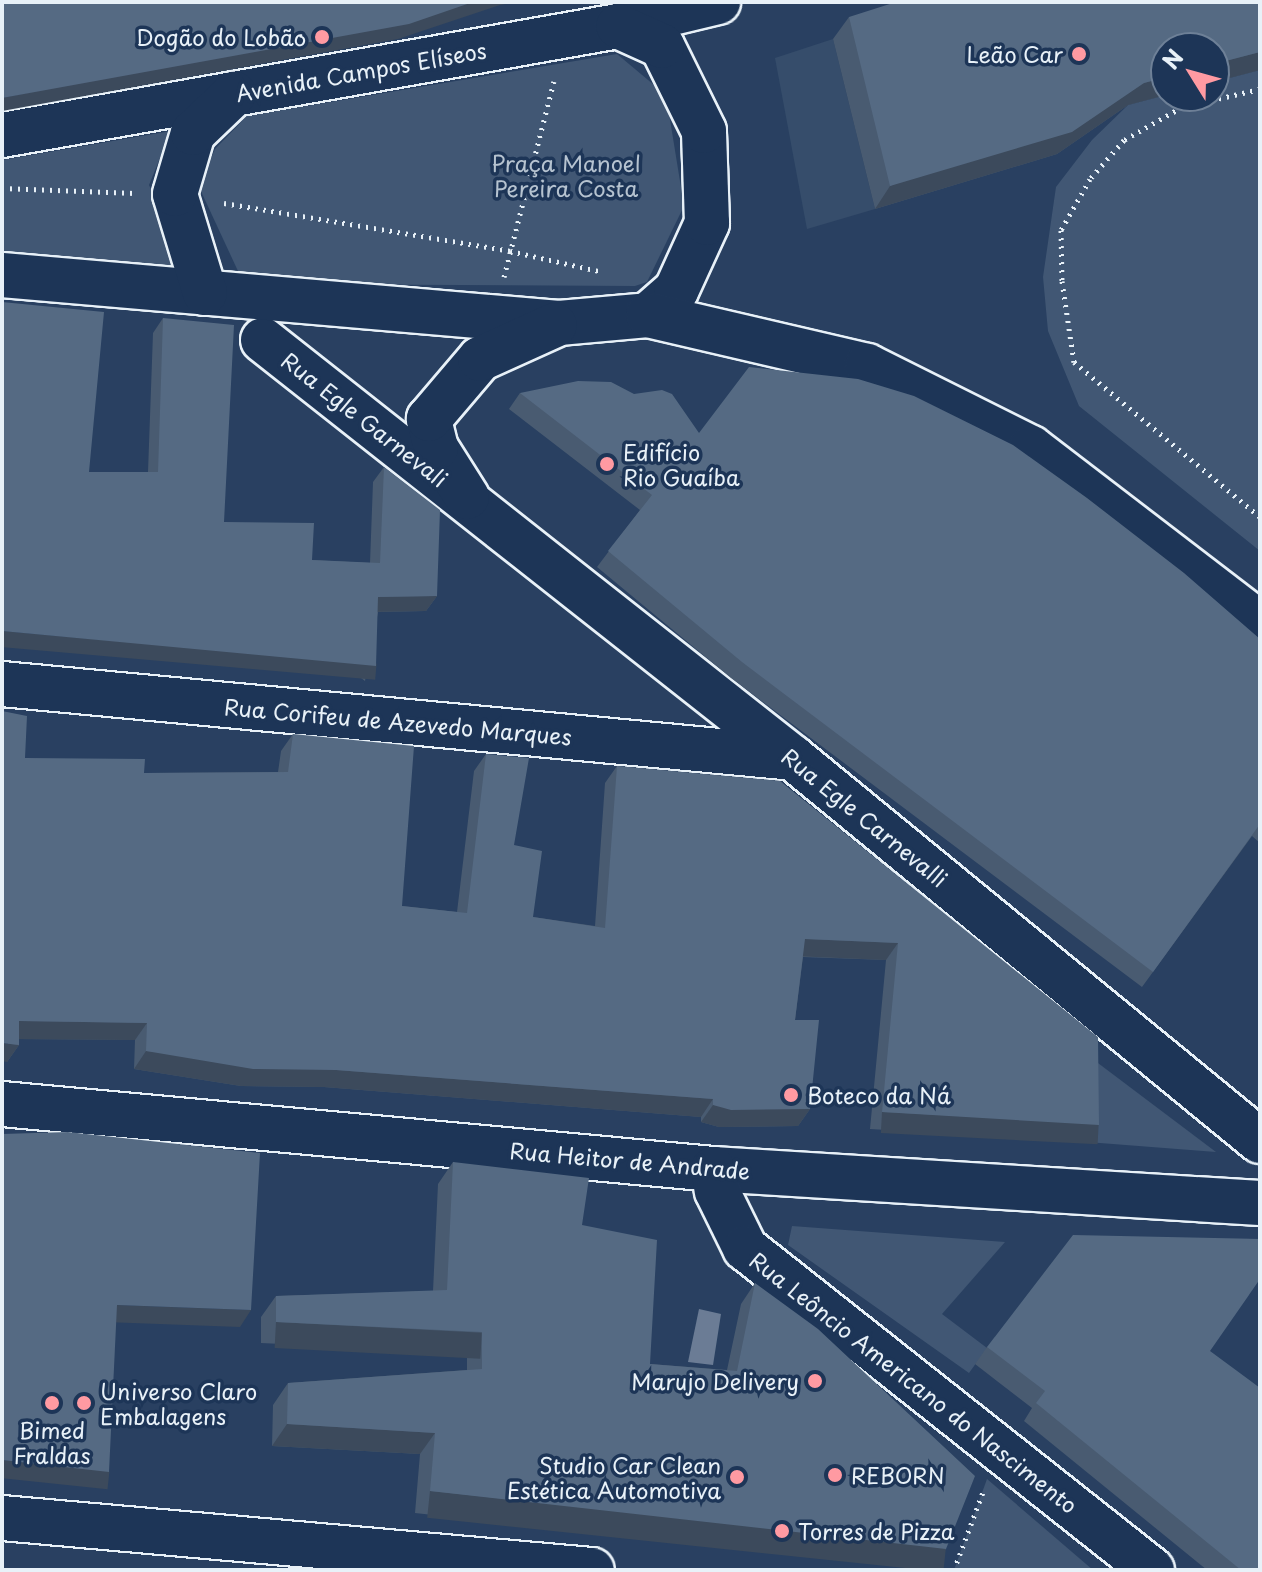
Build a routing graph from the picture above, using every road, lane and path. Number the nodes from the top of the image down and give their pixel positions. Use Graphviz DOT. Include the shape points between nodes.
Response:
graph roads {
  1 [pos="718,2"];
  2 [pos="624,14"];
  3 [pos="554,78"];
  4 [pos="1260,89"];
  5 [pos="234,94"];
  6 [pos="2,135"];
  7 [pos="2,188"];
  8 [pos="175,194"];
  9 [pos="510,251"];
  10 [pos="2,275"];
  11 [pos="617,275"];
  12 [pos="502,285"];
  13 [pos="205,293"];
  14 [pos="648,315"];
  15 [pos="559,323"];
  16 [pos="263,340"];
  17 [pos="467,497"];
  18 [pos="1260,517"];
  19 [pos="1260,624"];
  20 [pos="2,684"];
  21 [pos="793,758"];
  22 [pos="2,1104"];
  23 [pos="1260,1141"];
  24 [pos="713,1169"];
  25 [pos="1260,1203"];
  26 [pos="987,1479"];
  27 [pos="2,1518"];
  28 [pos="592,1570"];
  29 [pos="954,1570"];
  30 [pos="1152,1570"];
  1 -- 2 [label="street, Avenida Campos Elíseos"];
  2 -- 5 [label="street, Avenida Campos Elíseos"];
  2 -- 14 [label="street" via="662,46 704,131 707,223 676,291"];
  3 -- 9 [label="path"];
  4 -- 18 [label="path" via="1182,107 1124,140 1090,179 1061,230 1062,281 1074,362"];
  5 -- 6 [label="street, Avenida Campos Elíseos"];
  5 -- 8 [label="street" via="193,133"];
  7 -- 8 [label="path"];
  8 -- 9 [label="path"];
  8 -- 13 [label="street"];
  9 -- 11 [label="path"];
  9 -- 12 [label="path"];
  10 -- 13 [label="street"];
  13 -- 15 [label="street"];
  14 -- 15 [label="street"];
  14 -- 19 [label="street" via="867,366 1031,448"];
  15 -- 17 [label="street" via="480,359 429,419 436,448"];
  16 -- 17 [label="street, Rua Egle Garnevali"];
  17 -- 21 [label="street, Rua Egle Carnevalli"];
  20 -- 21 [label="street, Rua Corifeu de Azevedo Marques"];
  21 -- 23 [label="street, Rua Egle Carnevalli"];
  22 -- 24 [label="street, Rua Heitor de Andrade"];
  24 -- 25 [label="street, Rua Heitor de Andrade"];
  24 -- 30 [label="street, Rua Leôncio Americano do Nascimento" via="717,1191 745,1248"];
  26 -- 29 [label="path"];
  27 -- 28 [label="street"];
}
